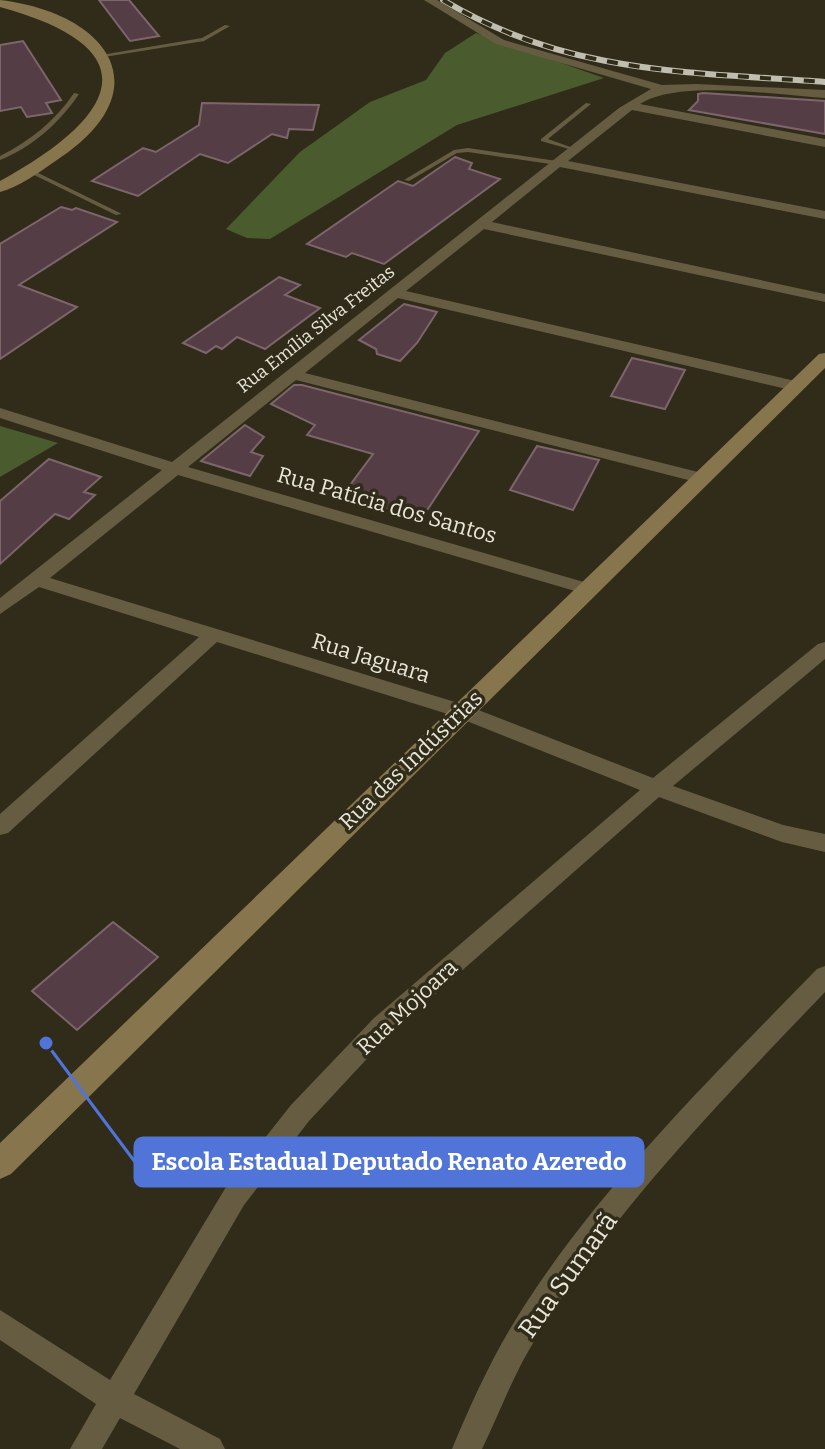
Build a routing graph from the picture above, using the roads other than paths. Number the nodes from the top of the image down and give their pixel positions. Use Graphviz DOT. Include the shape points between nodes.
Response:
graph roads {
  1 [pos="429,0"];
  2 [pos="0,3"];
  3 [pos="227,26"];
  4 [pos="104,55"];
  5 [pos="662,89"];
  6 [pos="76,94"];
  7 [pos="825,94"];
  8 [pos="588,104"];
  9 [pos="630,106"];
  10 [pos="825,143"];
  11 [pos="574,150"];
  12 [pos="0,158"];
  13 [pos="557,163"];
  14 [pos="30,171"];
  15 [pos="407,180"];
  16 [pos="0,187"];
  17 [pos="118,214"];
  18 [pos="825,215"];
  19 [pos="480,224"];
  20 [pos="394,293"];
  21 [pos="825,298"];
  22 [pos="825,358"];
  23 [pos="292,374"];
  24 [pos="795,386"];
  25 [pos="0,413"];
  26 [pos="173,468"];
  27 [pos="700,478"];
  28 [pos="34,579"];
  29 [pos="588,589"];
  30 [pos="0,608"];
  31 [pos="213,635"];
  32 [pos="825,649"];
  33 [pos="461,711"];
  34 [pos="656,788"];
  35 [pos="0,827"];
  36 [pos="825,843"];
  37 [pos="825,976"];
  38 [pos="0,1164"];
  39 [pos="0,1324"];
  40 [pos="114,1399"];
  41 [pos="85,1449"];
  42 [pos="210,1449"];
  43 [pos="467,1449"];
  1 -- 5 [label="street" via="500,42"];
  2 -- 4 [label="street" via="74,29"];
  3 -- 4 [label="lane" via="204,39"];
  4 -- 14 [label="street" via="112,75 99,111 86,129"];
  5 -- 7 [label="street"];
  5 -- 9 [label="street, Rua Emília Silva Freitas"];
  6 -- 12 [label="lane" via="36,137"];
  8 -- 11 [label="lane" via="543,140"];
  9 -- 10 [label="street"];
  9 -- 11 [label="street, Rua Emília Silva Freitas"];
  11 -- 13 [label="street, Rua Emília Silva Freitas"];
  13 -- 15 [label="lane" via="456,151"];
  13 -- 18 [label="street"];
  13 -- 19 [label="street, Rua Emília Silva Freitas"];
  14 -- 16 [label="street"];
  14 -- 17 [label="lane"];
  19 -- 20 [label="street, Rua Emília Silva Freitas"];
  19 -- 21 [label="street"];
  20 -- 23 [label="street, Rua Emília Silva Freitas"];
  20 -- 24 [label="street"];
  22 -- 24 [label="street, Rua das Indústrias"];
  23 -- 26 [label="street, Rua Emília Silva Freitas"];
  23 -- 27 [label="street"];
  24 -- 27 [label="street, Rua das Indústrias"];
  25 -- 26 [label="street, Rua Patícia dos Santos"];
  26 -- 28 [label="street, Rua Emília Silva Freitas"];
  26 -- 29 [label="street, Rua Patícia dos Santos"];
  27 -- 29 [label="street, Rua das Indústrias"];
  28 -- 30 [label="street, Rua Emília Silva Freitas"];
  28 -- 31 [label="street, Rua Jaguara"];
  29 -- 33 [label="street, Rua das Indústrias"];
  31 -- 33 [label="street, Rua Jaguara"];
  31 -- 35 [label="street"];
  32 -- 34 [label="street, Rua Mojoara"];
  33 -- 34 [label="street, Rua Jaguara"];
  33 -- 38 [label="street, Rua das Indústrias"];
  34 -- 36 [label="street, Rua Jaguara"];
  34 -- 40 [label="street, Rua Mojoara" via="382,1026 300,1113 235,1196"];
  37 -- 43 [label="street, Rua Sumarã" via="718,1087 602,1223 527,1326"];
  39 -- 40 [label="street"];
  40 -- 41 [label="street, Rua Mojoara"];
  40 -- 42 [label="street"];
}
